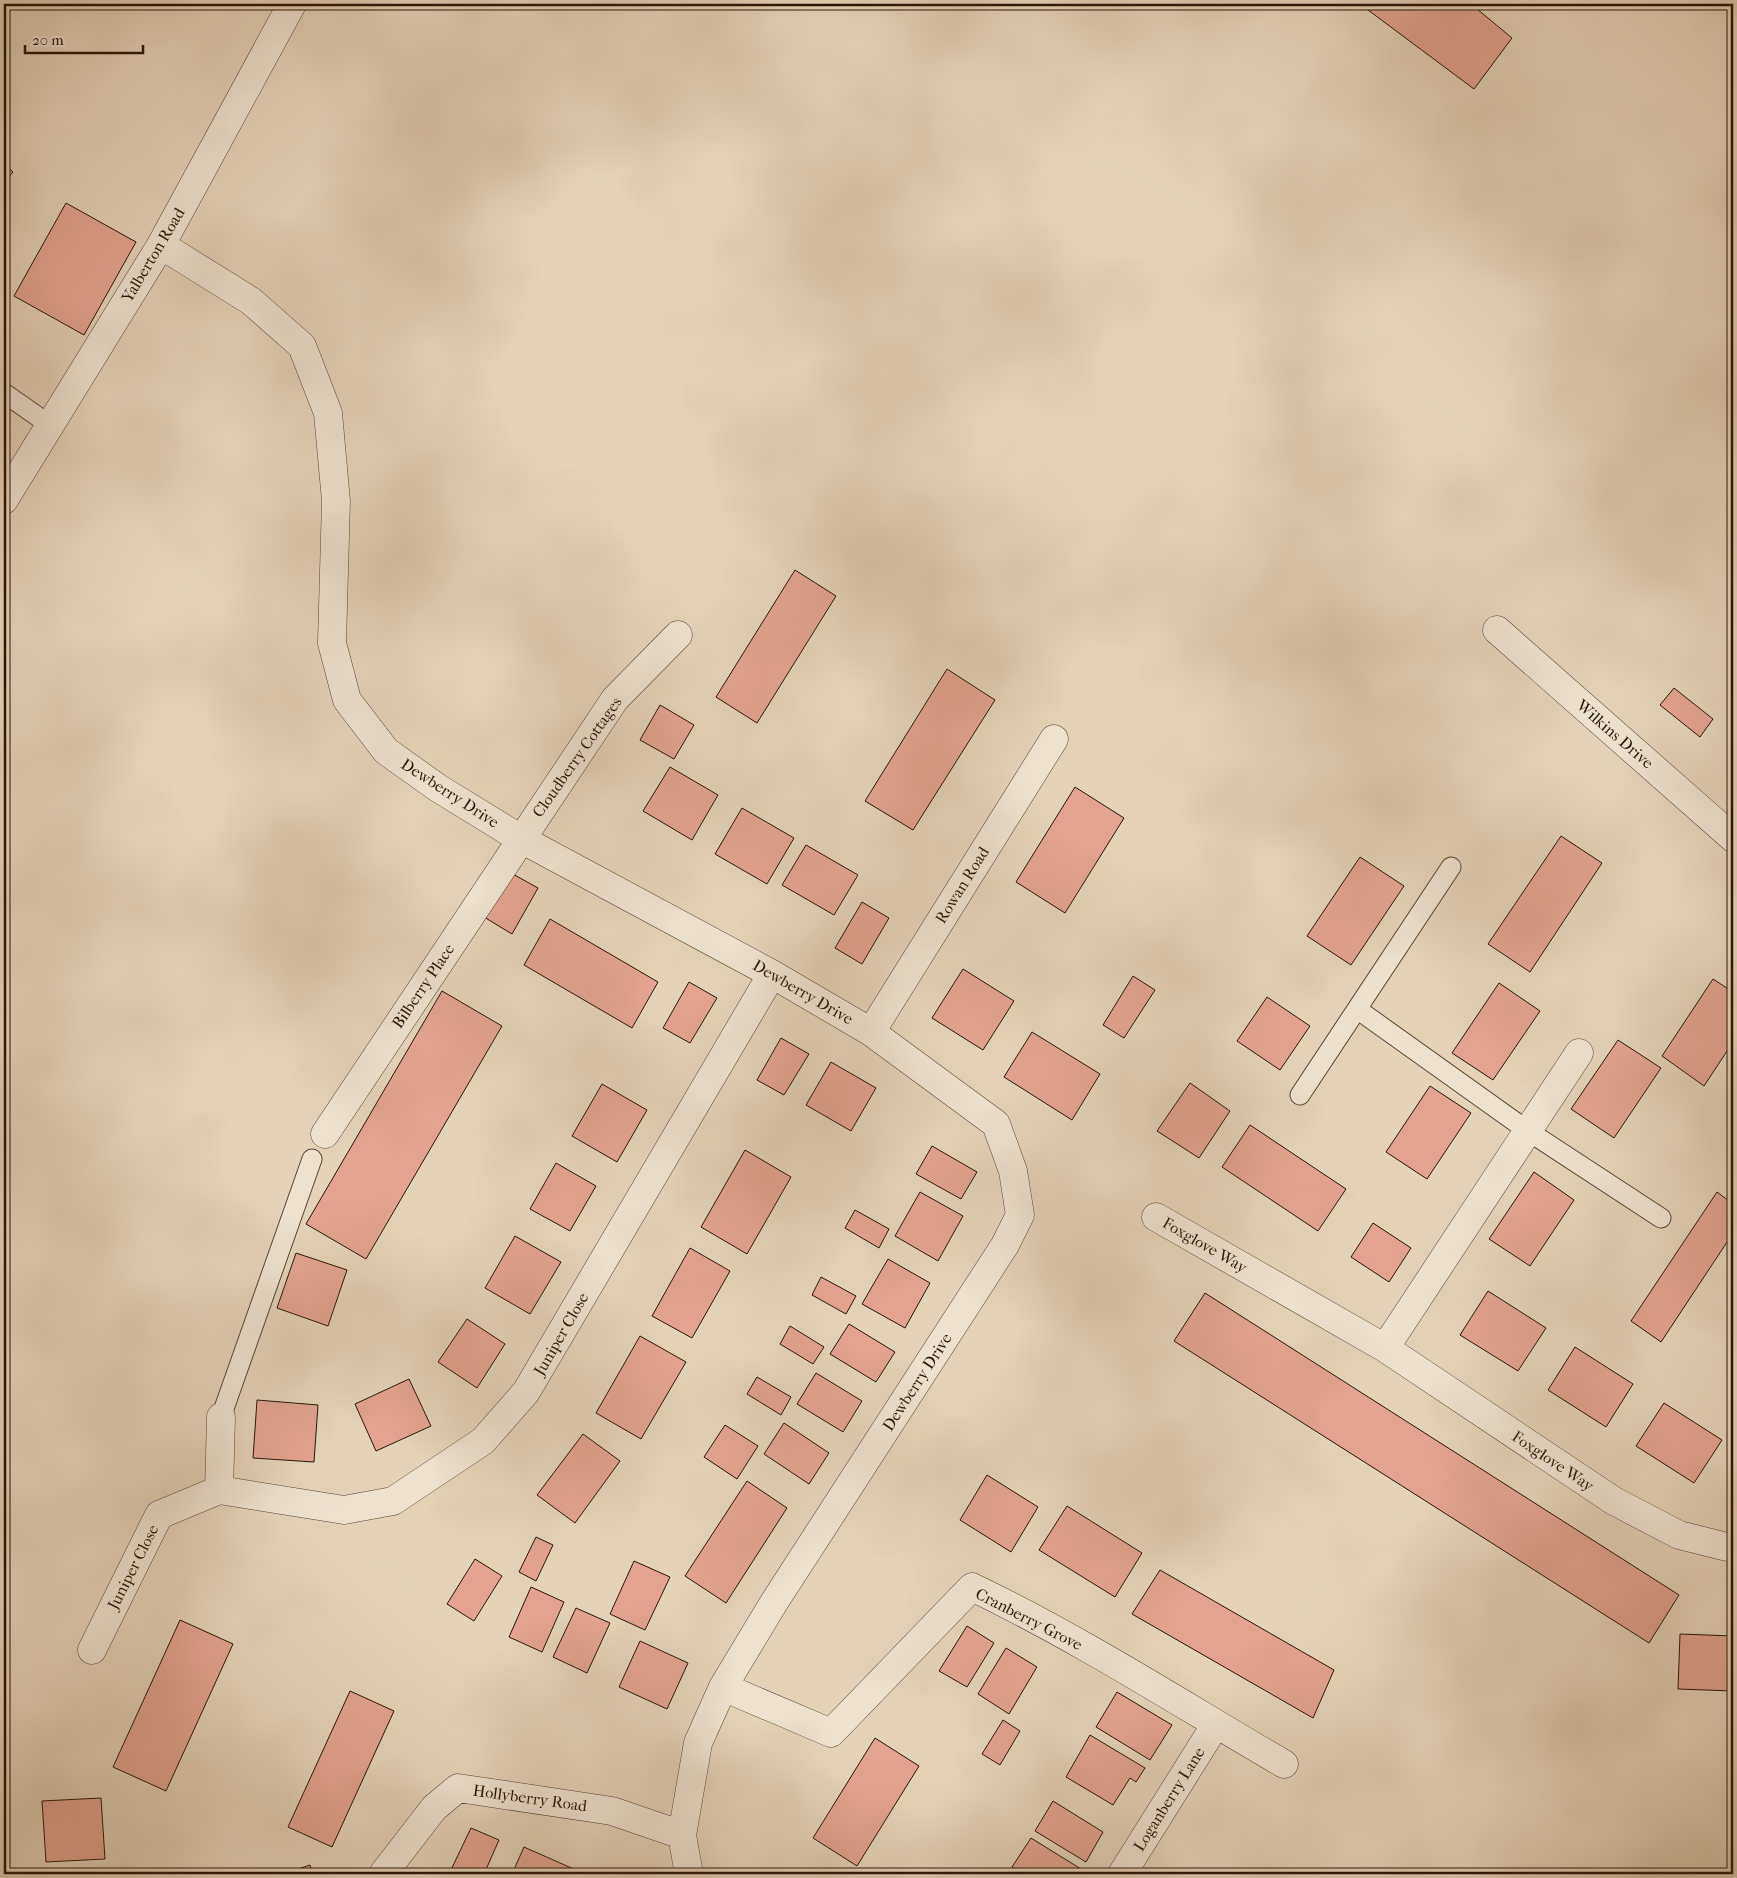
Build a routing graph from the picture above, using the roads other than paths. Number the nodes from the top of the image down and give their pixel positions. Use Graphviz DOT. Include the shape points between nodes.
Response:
graph roads {
  1 [pos="292,4"];
  2 [pos="161,245"];
  3 [pos="4,393"];
  4 [pos="50,425"];
  5 [pos="4,500"];
  6 [pos="1497,630"];
  7 [pos="678,634"];
  8 [pos="1054,739"];
  9 [pos="521,838"];
  10 [pos="1733,838"];
  11 [pos="1451,867"];
  12 [pos="772,974"];
  13 [pos="1357,1009"];
  14 [pos="871,1032"];
  15 [pos="1580,1053"];
  16 [pos="1300,1095"];
  17 [pos="1528,1131"];
  18 [pos="325,1134"];
  19 [pos="312,1159"];
  20 [pos="1156,1217"];
  21 [pos="1661,1218"];
  22 [pos="1385,1348"];
  23 [pos="221,1417"];
  24 [pos="219,1490"];
  25 [pos="1733,1545"];
  26 [pos="92,1650"];
  27 [pos="723,1687"];
  28 [pos="1216,1724"];
  29 [pos="1284,1764"];
  30 [pos="682,1835"];
  31 [pos="383,1874"];
  32 [pos="689,1874"];
  33 [pos="1122,1874"];
  1 -- 2 [label="street, Yalberton Road"];
  2 -- 4 [label="street, Yalberton Road"];
  2 -- 9 [label="street, Dewberry Drive" via="252,301 302,346 328,413 336,501 332,643 348,700 386,750 438,788"];
  3 -- 4 [label="lane"];
  4 -- 5 [label="street, Yalberton Road"];
  6 -- 10 [label="street, Wilkins Drive"];
  7 -- 9 [label="street, Cloudberry Cottages" via="615,699"];
  8 -- 14 [label="street, Rowan Road"];
  9 -- 12 [label="street, Dewberry Drive"];
  9 -- 18 [label="street, Bilberry Place"];
  11 -- 13 [label="lane"];
  12 -- 14 [label="street, Dewberry Drive"];
  12 -- 24 [label="street, Juniper Close" via="526,1392 483,1441 393,1501 344,1510"];
  13 -- 16 [label="lane"];
  13 -- 17 [label="lane"];
  14 -- 27 [label="street, Dewberry Drive" via="996,1124 1013,1171 1020,1215 1005,1245"];
  15 -- 17 [label="street"];
  17 -- 21 [label="lane"];
  17 -- 22 [label="street"];
  19 -- 23 [label="lane"];
  20 -- 22 [label="street, Foxglove Way"];
  22 -- 25 [label="street, Foxglove Way" via="1614,1501 1679,1535 1727,1547"];
  23 -- 24 [label="street"];
  24 -- 26 [label="street, Juniper Close" via="159,1516"];
  27 -- 28 [label="street, Cranberry Grove" via="831,1734 972,1587 1084,1646"];
  27 -- 30 [label="street, Dewberry Drive" via="698,1743"];
  28 -- 29 [label="street, Cranberry Grove"];
  28 -- 33 [label="street, Loganberry Lane"];
  30 -- 31 [label="street, Hollyberry Road" via="612,1811 458,1788 434,1808"];
  30 -- 32 [label="street, Dewberry Drive"];
}
